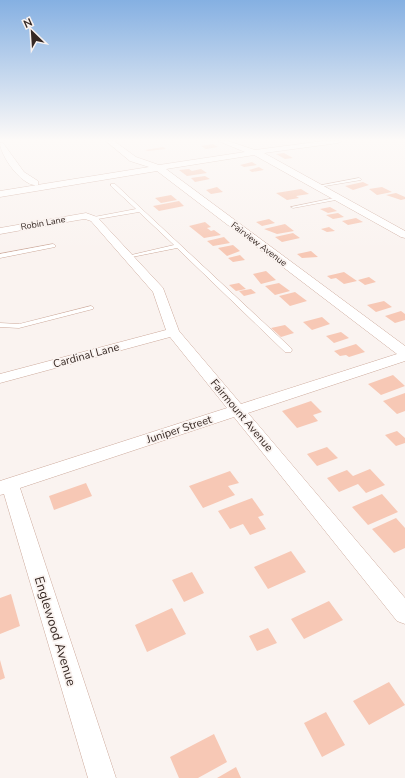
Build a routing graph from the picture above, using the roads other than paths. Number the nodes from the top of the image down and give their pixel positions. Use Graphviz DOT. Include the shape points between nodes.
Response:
graph roads {
  1 [pos="27,177"];
  2 [pos="102,177"];
  3 [pos="171,177"];
  4 [pos="303,177"];
  5 [pos="359,179"];
  6 [pos="36,183"];
  7 [pos="114,185"];
  8 [pos="319,186"];
  9 [pos="0,194"];
  10 [pos="339,198"];
  11 [pos="294,207"];
  12 [pos="140,210"];
  13 [pos="90,218"];
  14 [pos="0,231"];
  15 [pos="405,235"];
  16 [pos="53,246"];
  17 [pos="178,246"];
  18 [pos="0,256"];
  19 [pos="129,257"];
  20 [pos="91,308"];
  21 [pos="0,325"];
  22 [pos="173,332"];
  23 [pos="288,350"];
  24 [pos="405,353"];
  25 [pos="405,356"];
  26 [pos="0,379"];
  27 [pos="238,410"];
  28 [pos="5,487"];
  29 [pos="405,614"];
  30 [pos="102,778"];
  1 -- 6 [label="street"];
  2 -- 9 [label="street"];
  3 -- 24 [label="street, Fairview Avenue"];
  4 -- 8 [label="street"];
  5 -- 8 [label="lane"];
  7 -- 12 [label="lane"];
  8 -- 10 [label="street"];
  10 -- 11 [label="lane"];
  10 -- 15 [label="street"];
  12 -- 13 [label="lane"];
  12 -- 17 [label="lane"];
  13 -- 14 [label="street, Robin Lane"];
  13 -- 19 [label="street, Fairmount Avenue"];
  16 -- 18 [label="lane"];
  17 -- 19 [label="lane"];
  17 -- 23 [label="lane"];
  19 -- 22 [label="street, Fairmount Avenue" via="159,291"];
  20 -- 21 [label="lane" via="19,326"];
  22 -- 26 [label="street, Cardinal Lane"];
  22 -- 27 [label="street, Fairmount Avenue"];
  25 -- 27 [label="street, Juniper Street"];
  27 -- 28 [label="street, Juniper Street"];
  27 -- 29 [label="street, Fairmount Avenue"];
  28 -- 30 [label="street, Englewood Avenue"];
}
